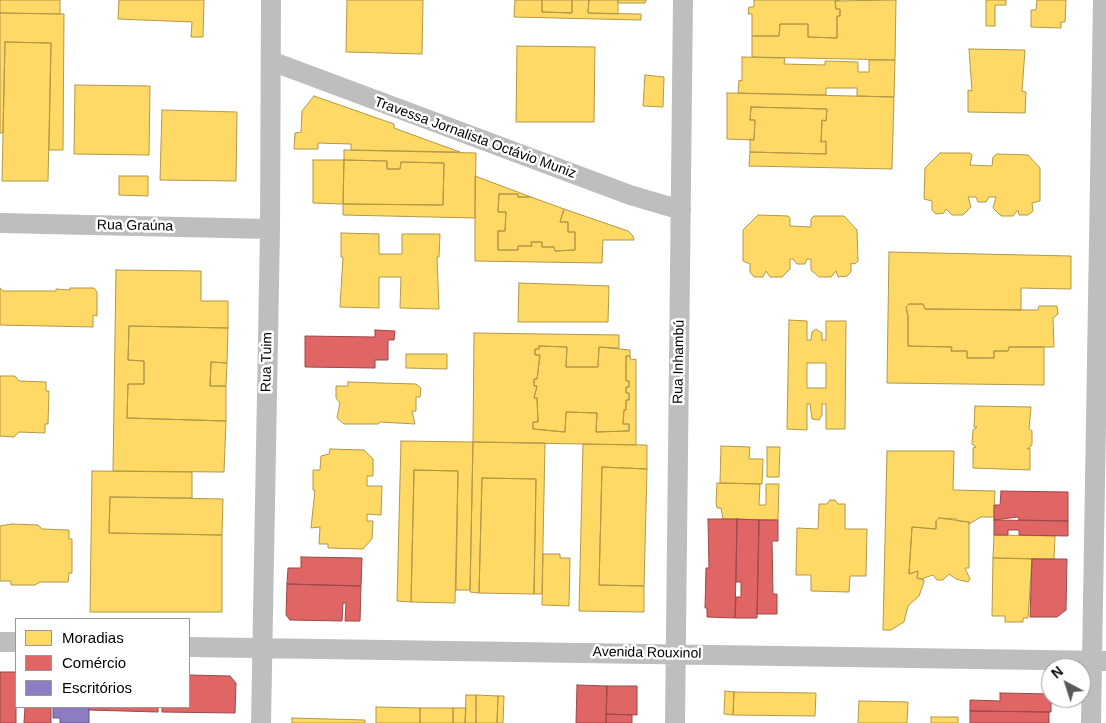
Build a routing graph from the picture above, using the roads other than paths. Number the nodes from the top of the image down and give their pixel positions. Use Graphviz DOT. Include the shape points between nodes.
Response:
graph roads {
  1 [pos="271,0"];
  2 [pos="683,0"];
  3 [pos="1103,0"];
  4 [pos="271,61"];
  5 [pos="681,210"];
  6 [pos="0,223"];
  7 [pos="270,228"];
  8 [pos="0,642"];
  9 [pos="15,642"];
  10 [pos="190,647"];
  11 [pos="262,649"];
  12 [pos="676,654"];
  13 [pos="1099,660"];
  14 [pos="261,723"];
  15 [pos="675,723"];
  16 [pos="1091,723"];
  1 -- 4 [label="street, Rua Tuim"];
  2 -- 5 [label="street, Rua Inhambú"];
  3 -- 13 [label="street"];
  4 -- 5 [label="street, Travessa Jornalista Octávio Muniz" via="630,196"];
  4 -- 7 [label="street, Rua Tuim"];
  5 -- 12 [label="street, Rua Inhambú"];
  6 -- 7 [label="street, Rua Graúna"];
  7 -- 11 [label="street, Rua Tuim"];
  8 -- 9 [label="street"];
  10 -- 11 [label="street, Avenida Rouxinol"];
  11 -- 12 [label="street, Avenida Rouxinol"];
  11 -- 14 [label="street, Rua Tuim"];
  12 -- 13 [label="street, Avenida Rouxinol"];
  12 -- 15 [label="street, Rua Inhambú"];
  13 -- 16 [label="street"];
}
